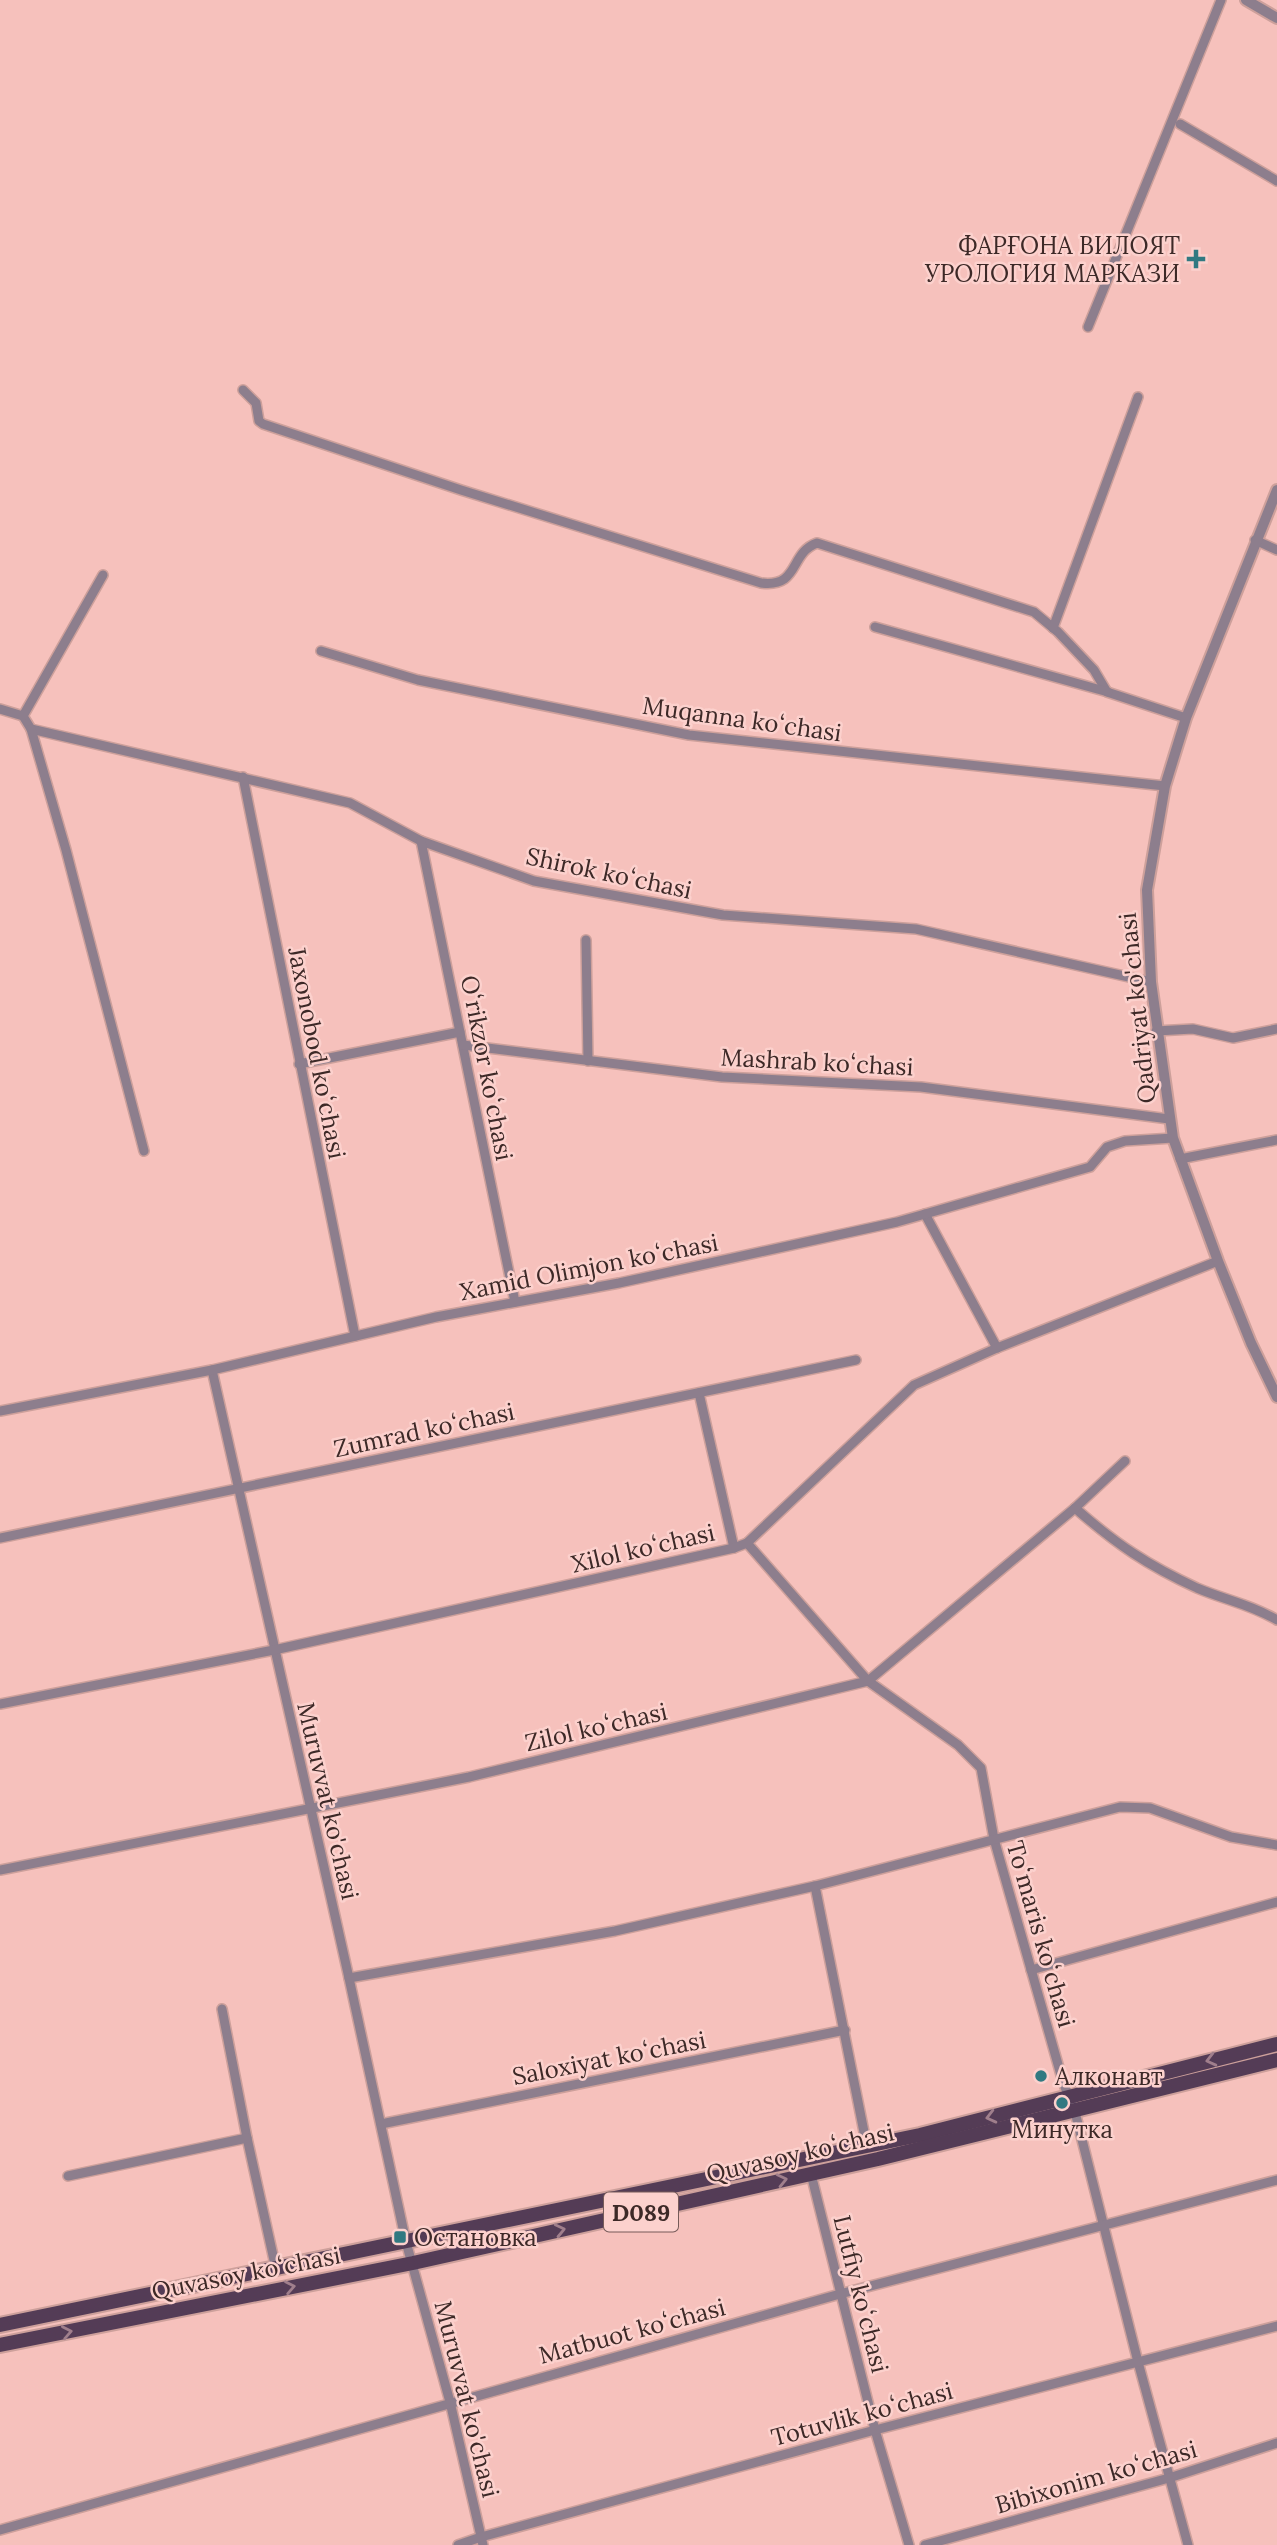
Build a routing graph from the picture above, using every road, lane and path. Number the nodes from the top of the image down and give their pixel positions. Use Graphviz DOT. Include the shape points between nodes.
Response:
graph roads {
  1 [pos="1221,0"];
  2 [pos="1246,0"];
  3 [pos="1277,18"];
  4 [pos="1180,124"];
  5 [pos="1277,181"];
  6 [pos="1088,327"];
  7 [pos="243,390"];
  8 [pos="1138,397"];
  9 [pos="1277,490"];
  10 [pos="1255,540"];
  11 [pos="1277,550"];
  12 [pos="103,575"];
  13 [pos="875,627"];
  14 [pos="1053,628"];
  15 [pos="321,651"];
  16 [pos="1113,694"];
  17 [pos="0,709"];
  18 [pos="23,716"];
  19 [pos="1186,718"];
  20 [pos="31,729"];
  21 [pos="243,777"];
  22 [pos="1164,786"];
  23 [pos="421,841"];
  24 [pos="586,940"];
  25 [pos="1151,982"];
  26 [pos="1277,1029"];
  27 [pos="1157,1031"];
  28 [pos="460,1032"];
  29 [pos="463,1045"];
  30 [pos="588,1061"];
  31 [pos="299,1064"];
  32 [pos="1169,1119"];
  33 [pos="1173,1138"];
  34 [pos="1277,1140"];
  35 [pos="144,1151"];
  36 [pos="1180,1159"];
  37 [pos="925,1214"];
  38 [pos="1218,1261"];
  39 [pos="515,1302"];
  40 [pos="355,1336"];
  41 [pos="997,1348"];
  42 [pos="856,1360"];
  43 [pos="212,1370"];
  44 [pos="699,1393"];
  45 [pos="1277,1397"];
  46 [pos="0,1411"];
  47 [pos="1125,1461"];
  48 [pos="238,1489"];
  49 [pos="1074,1508"];
  50 [pos="0,1538"];
  51 [pos="747,1543"];
  52 [pos="734,1548"];
  53 [pos="1277,1620"];
  54 [pos="274,1650"];
  55 [pos="868,1681"];
  56 [pos="0,1704"];
  57 [pos="309,1809"];
  58 [pos="994,1839"];
  59 [pos="1277,1845"];
  60 [pos="0,1870"];
  61 [pos="815,1886"];
  62 [pos="1277,1902"];
  63 [pos="1031,1970"];
  64 [pos="349,1978"];
  65 [pos="222,2010"];
  66 [pos="845,2030"];
  67 [pos="1277,2044"];
  68 [pos="1277,2060"];
  69 [pos="1069,2097"];
  70 [pos="1075,2112"];
  71 [pos="381,2124"];
  72 [pos="247,2138"];
  73 [pos="874,2145"];
  74 [pos="811,2174"];
  75 [pos="68,2176"];
  76 [pos="1277,2180"];
  77 [pos="1102,2225"];
  78 [pos="406,2242"];
  79 [pos="413,2263"];
  80 [pos="276,2269"];
  81 [pos="840,2294"];
  82 [pos="0,2325"];
  83 [pos="1277,2326"];
  84 [pos="0,2345"];
  85 [pos="1138,2362"];
  86 [pos="450,2402"];
  87 [pos="876,2430"];
  88 [pos="1277,2443"];
  89 [pos="1169,2478"];
  90 [pos="0,2530"];
  91 [pos="482,2541"];
  92 [pos="458,2545"];
  93 [pos="909,2545"];
  94 [pos="925,2545"];
  95 [pos="1188,2545"];
  1 -- 6 [label="street"];
  2 -- 3 [label="street"];
  4 -- 5 [label="street"];
  7 -- 14 [label="street" via="254,399 259,421 264,424 461,491 761,583 782,582 807,547 817,543 1034,612"];
  8 -- 14 [label="street"];
  9 -- 10 [label="street, Qadriyat ko'chasi"];
  10 -- 11 [label="street"];
  10 -- 19 [label="street, Qadriyat ko'chasi"];
  12 -- 18 [label="street"];
  13 -- 16 [label="street"];
  14 -- 16 [label="street"];
  15 -- 22 [label="street, Muqanna koʻchasi" via="418,680 689,735"];
  16 -- 19 [label="street"];
  17 -- 18 [label="street"];
  18 -- 20 [label="street"];
  19 -- 22 [label="street, Qadriyat ko'chasi"];
  20 -- 21 [label="street, Shirok koʻchasi"];
  20 -- 35 [label="street"];
  21 -- 23 [label="street, Shirok koʻchasi" via="350,803"];
  21 -- 31 [label="street, Jaxonobod koʻchasi"];
  22 -- 25 [label="street, Qadriyat ko'chasi" via="1147,890"];
  23 -- 25 [label="street, Shirok koʻchasi" via="534,881 723,915 916,929"];
  23 -- 28 [label="street, Oʻrikzor koʻchasi"];
  24 -- 30 [label="street"];
  25 -- 27 [label="street, Qadriyat ko'chasi"];
  26 -- 27 [label="street" via="1233,1038 1193,1029"];
  27 -- 32 [label="street, Qadriyat ko'chasi"];
  28 -- 29 [label="street, Oʻrikzor koʻchasi"];
  28 -- 31 [label="street"];
  29 -- 30 [label="street, Mashrab koʻchasi"];
  29 -- 39 [label="street, Oʻrikzor koʻchasi"];
  30 -- 32 [label="street, Mashrab koʻchasi" via="722,1077 921,1087"];
  31 -- 40 [label="street, Jaxonobod koʻchasi"];
  32 -- 33 [label="street, Qadriyat ko'chasi"];
  33 -- 36 [label="street, Qadriyat ko'chasi"];
  33 -- 37 [label="street, Xamid Olimjon koʻchasi" via="1125,1141 1107,1147 1090,1167"];
  34 -- 36 [label="street"];
  36 -- 38 [label="street, Qadriyat ko'chasi"];
  37 -- 39 [label="street, Xamid Olimjon koʻchasi"];
  37 -- 41 [label="street"];
  38 -- 41 [label="street, Xilol koʻchasi"];
  38 -- 45 [label="street, Qadriyat ko'chasi"];
  39 -- 40 [label="street, Xamid Olimjon koʻchasi"];
  40 -- 43 [label="street, Xamid Olimjon koʻchasi"];
  41 -- 51 [label="street, Xilol koʻchasi" via="914,1385"];
  42 -- 44 [label="street, Zumrad koʻchasi"];
  43 -- 46 [label="street, Xamid Olimjon koʻchasi"];
  43 -- 48 [label="street, Muruvvat ko'chasi"];
  44 -- 48 [label="street, Zumrad koʻchasi"];
  44 -- 52 [label="street"];
  47 -- 49 [label="street, Zilol koʻchasi"];
  48 -- 50 [label="street, Zumrad koʻchasi"];
  48 -- 54 [label="street, Muruvvat ko'chasi"];
  49 -- 53 [label="street" via="1135,1556"];
  49 -- 55 [label="street, Zilol koʻchasi"];
  51 -- 52 [label="street, Xilol koʻchasi"];
  51 -- 55 [label="street, Toʻmaris koʻchasi"];
  52 -- 54 [label="street, Xilol koʻchasi"];
  54 -- 56 [label="street, Xilol koʻchasi"];
  54 -- 57 [label="street, Muruvvat ko'chasi"];
  55 -- 57 [label="street, Zilol koʻchasi" via="469,1777"];
  55 -- 58 [label="street, Toʻmaris koʻchasi" via="958,1745 981,1769"];
  57 -- 60 [label="street, Zilol koʻchasi"];
  57 -- 64 [label="street, Muruvvat ko'chasi"];
  58 -- 59 [label="street" via="1120,1807 1150,1808 1231,1837"];
  58 -- 61 [label="street"];
  58 -- 63 [label="street, Toʻmaris koʻchasi"];
  61 -- 64 [label="street" via="615,1931"];
  61 -- 66 [label="street"];
  62 -- 63 [label="street"];
  63 -- 69 [label="street, Toʻmaris koʻchasi"];
  64 -- 71 [label="street, Muruvvat ko'chasi"];
  65 -- 72 [label="street"];
  66 -- 71 [label="street, Saloxiyat koʻchasi"];
  66 -- 73 [label="street"];
  67 -- 69 [label="main road, Quvasoy koʻchasi / D089, one-way"];
  68 -- 70 [label="main road, Quvasoy koʻchasi / D089"];
  69 -- 70 [label="street, Toʻmaris koʻchasi"];
  69 -- 73 [label="main road, Quvasoy koʻchasi / D089, one-way"];
  70 -- 74 [label="main road, Quvasoy koʻchasi / D089"];
  70 -- 77 [label="street, Toʻmaris koʻchasi"];
  71 -- 78 [label="street, Muruvvat ko'chasi"];
  72 -- 75 [label="street"];
  72 -- 80 [label="street"];
  73 -- 78 [label="main road, Quvasoy koʻchasi / D089"];
  79 -- 74 [label="main road, Quvasoy koʻchasi / D089, one-way"];
  74 -- 81 [label="street, Lutfiy koʻchasi"];
  76 -- 77 [label="street, Matbuot koʻchasi"];
  77 -- 81 [label="street, Matbuot koʻchasi"];
  77 -- 85 [label="street, Toʻmaris koʻchasi"];
  78 -- 79 [label="street, Muruvvat ko'chasi"];
  78 -- 80 [label="main road, Quvasoy koʻchasi / D089"];
  84 -- 79 [label="main road, Quvasoy koʻchasi / D089, one-way"];
  79 -- 86 [label="street, Muruvvat ko'chasi"];
  80 -- 82 [label="main road, Quvasoy koʻchasi / D089"];
  81 -- 86 [label="street, Matbuot koʻchasi"];
  81 -- 87 [label="street, Lutfiy koʻchasi"];
  83 -- 85 [label="street, Totuvlik koʻchasi"];
  85 -- 87 [label="street, Totuvlik koʻchasi"];
  85 -- 89 [label="street, Toʻmaris koʻchasi"];
  86 -- 90 [label="street, Matbuot koʻchasi"];
  86 -- 91 [label="street, Muruvvat ko'chasi"];
  87 -- 91 [label="street, Totuvlik koʻchasi"];
  87 -- 93 [label="street, Lutfiy koʻchasi"];
  88 -- 89 [label="street, Bibixonim koʻchasi"];
  89 -- 94 [label="street, Bibixonim koʻchasi"];
  89 -- 95 [label="street, Toʻmaris koʻchasi"];
  91 -- 92 [label="street, Totuvlik koʻchasi"];
}
